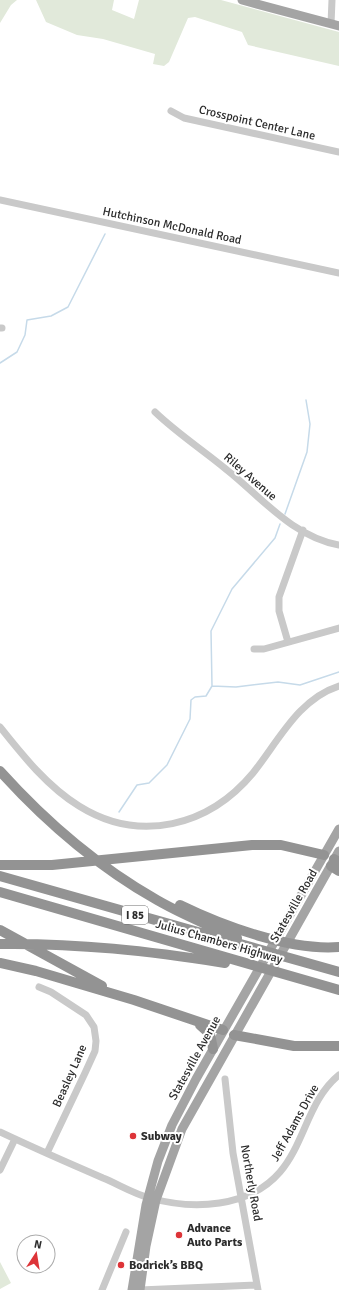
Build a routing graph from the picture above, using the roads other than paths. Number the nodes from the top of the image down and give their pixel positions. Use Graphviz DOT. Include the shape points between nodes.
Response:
graph roads {
  1 [pos="242,0"];
  2 [pos="332,0"];
  3 [pos="335,25"];
  4 [pos="171,110"];
  5 [pos="339,152"];
  6 [pos="0,200"];
  7 [pos="339,274"];
  8 [pos="155,412"];
  9 [pos="303,530"];
  10 [pos="339,546"];
  11 [pos="339,628"];
  12 [pos="288,642"];
  13 [pos="254,649"];
  14 [pos="339,686"];
  15 [pos="0,727"];
  16 [pos="0,770"];
  17 [pos="339,829"];
  18 [pos="84,850"];
  19 [pos="324,855"];
  20 [pos="336,862"];
  21 [pos="0,865"];
  22 [pos="0,876"];
  23 [pos="0,892"];
  24 [pos="0,930"];
  25 [pos="0,940"];
  26 [pos="29,943"];
  27 [pos="0,944"];
  28 [pos="339,947"];
  29 [pos="270,953"];
  30 [pos="0,964"];
  31 [pos="261,968"];
  32 [pos="339,972"];
  33 [pos="39,987"];
  34 [pos="339,990"];
  35 [pos="134,1000"];
  36 [pos="196,1022"];
  37 [pos="223,1030"];
  38 [pos="234,1035"];
  39 [pos="339,1046"];
  40 [pos="213,1049"];
  41 [pos="339,1075"];
  42 [pos="225,1079"];
  43 [pos="0,1132"];
  44 [pos="15,1139"];
  45 [pos="47,1153"];
  46 [pos="0,1170"];
  47 [pos="241,1198"];
  48 [pos="152,1199"];
  49 [pos="126,1232"];
  50 [pos="257,1288"];
  51 [pos="175,1289"];
  52 [pos="102,1290"];
  53 [pos="132,1290"];
  54 [pos="140,1290"];
  1 -- 3 [label="main road"];
  2 -- 3 [label="street"];
  4 -- 5 [label="street, Crosspoint Center Lane" via="184,118"];
  6 -- 7 [label="street, Hutchinson McDonald Road"];
  8 -- 9 [label="street, Riley Avenue" via="172,429 226,470 277,515"];
  9 -- 10 [label="street, Riley Avenue"];
  9 -- 12 [label="street" via="279,596 279,611"];
  11 -- 12 [label="street"];
  12 -- 13 [label="street" via="264,649"];
  14 -- 15 [label="street" via="316,697 305,707 247,780 224,801 198,816 168,825 129,825 86,810 64,796 44,777"];
  16 -- 18 [label="highway" via="44,815"];
  17 -- 19 [label="main road"];
  18 -- 28 [label="highway" via="155,892 221,922 300,945 319,948"];
  18 -- 29 [label="highway" via="162,903"];
  19 -- 20 [label="main road"];
  19 -- 21 [label="highway" via="289,846 263,844 28,866"];
  19 -- 37 [label="main road, Statesville Avenue"];
  20 -- 38 [label="main road, Statesville Road"];
  22 -- 29 [label="highway, Julius Chambers Highway / I 85"];
  23 -- 31 [label="highway, Julius Chambers Highway / I 85"];
  24 -- 35 [label="highway" via="45,956"];
  25 -- 26 [label="highway"];
  26 -- 27 [label="highway"];
  26 -- 31 [label="highway" via="123,948"];
  29 -- 32 [label="highway, Julius Chambers Highway / I 85"];
  30 -- 35 [label="highway" via="43,973"];
  31 -- 34 [label="highway, Julius Chambers Highway / I 85"];
  33 -- 45 [label="street, Beasley Lane" via="86,1015 94,1027 96,1041 85,1073"];
  35 -- 36 [label="highway"];
  36 -- 37 [label="highway"];
  36 -- 40 [label="highway" via="210,1034"];
  37 -- 38 [label="main road"];
  37 -- 40 [label="main road, Statesville Avenue"];
  38 -- 39 [label="highway" via="294,1046"];
  38 -- 48 [label="main road, Statesville Avenue" via="184,1126"];
  40 -- 48 [label="main road, Statesville Avenue" via="183,1102 167,1137"];
  41 -- 47 [label="street, Jeff Adams Drive" via="320,1097 285,1166 264,1186"];
  42 -- 47 [label="street, Northerly Road"];
  43 -- 44 [label="street, Jeff Adams Drive"];
  44 -- 45 [label="street, Jeff Adams Drive"];
  44 -- 46 [label="street"];
  45 -- 48 [label="street, Jeff Adams Drive"];
  47 -- 48 [label="street, Jeff Adams Drive" via="198,1204"];
  47 -- 50 [label="street, Northerly Road"];
  48 -- 53 [label="main road, Statesville Avenue" via="141,1228"];
  48 -- 54 [label="main road, Statesville Avenue"];
  49 -- 52 [label="street"];
  50 -- 51 [label="street"];
  51 -- 54 [label="street"];
}
